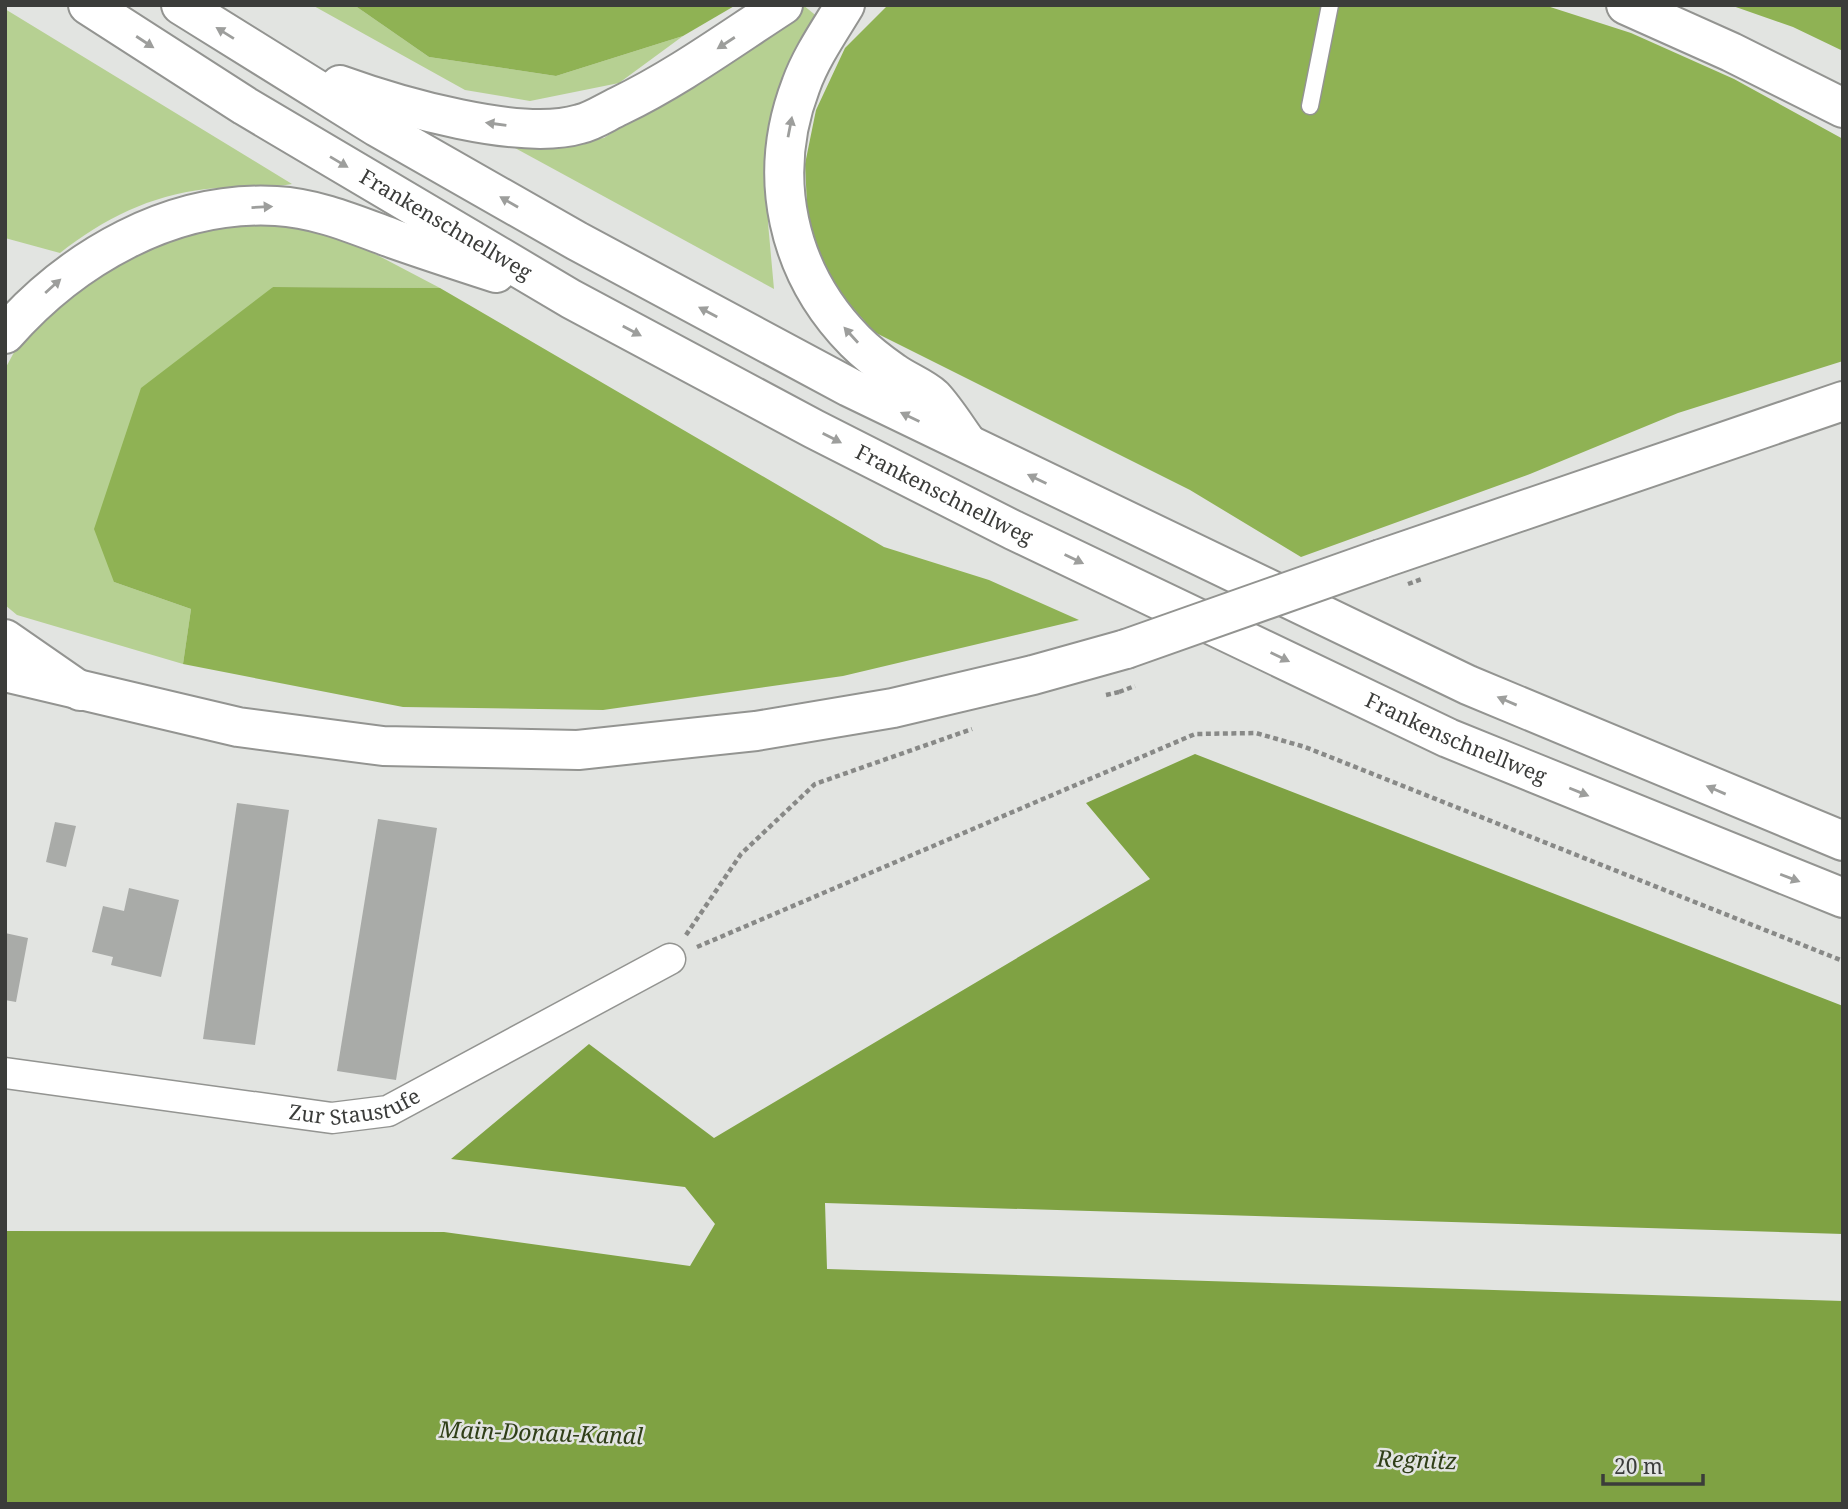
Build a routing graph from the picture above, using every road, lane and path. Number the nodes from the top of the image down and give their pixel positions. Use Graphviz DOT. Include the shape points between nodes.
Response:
graph roads {
  1 [pos="88,5"];
  2 [pos="181,5"];
  3 [pos="783,5"];
  4 [pos="845,5"];
  5 [pos="1330,5"];
  6 [pos="1626,5"];
  7 [pos="269,60"];
  8 [pos="1310,106"];
  9 [pos="1843,107"];
  10 [pos="572,299"];
  11 [pos="5,334"];
  12 [pos="1843,401"];
  13 [pos="971,447"];
  14 [pos="5,639"];
  15 [pos="5,672"];
  16 [pos="80,691"];
  17 [pos="1119,692"];
  18 [pos="1093,698"];
  19 [pos="977,727"];
  20 [pos="1843,841"];
  21 [pos="1843,898"];
  22 [pos="670,959"];
  23 [pos="1843,961"];
  24 [pos="5,1073"];
  1 -- 10 [label="main road, Frankenschnellweg, one-way" via="245,106"];
  7 -- 2 [label="main road, one-way"];
  3 -- 7 [label="main road, one-way" via="657,88 579,125 525,128 463,120 384,101"];
  13 -- 4 [label="main road, one-way" via="932,396 856,341 818,293 791,235 783,193 792,115 801,83"];
  5 -- 8 [label="lane"];
  6 -- 9 [label="main road"];
  13 -- 7 [label="main road, one-way" via="577,241"];
  11 -- 10 [label="main road, one-way" via="65,275 114,244 172,221 226,208 277,206 340,218"];
  10 -- 21 [label="main road, Frankenschnellweg, one-way" via="1013,530 1448,738"];
  12 -- 16 [label="main road, bridge" via="1126,649 893,708 757,730 578,750 383,746 238,727"];
  20 -- 13 [label="main road, one-way" via="1468,685"];
  14 -- 16 [label="main road"];
  15 -- 16 [label="main road"];
  17 -- 18 [label="path"];
  19 -- 22 [label="path" via="815,783 741,853"];
  22 -- 23 [label="path" via="1195,734 1256,733 1306,747"];
  22 -- 24 [label="street, Zur Staustufe" via="388,1111 321,1116"];
}
